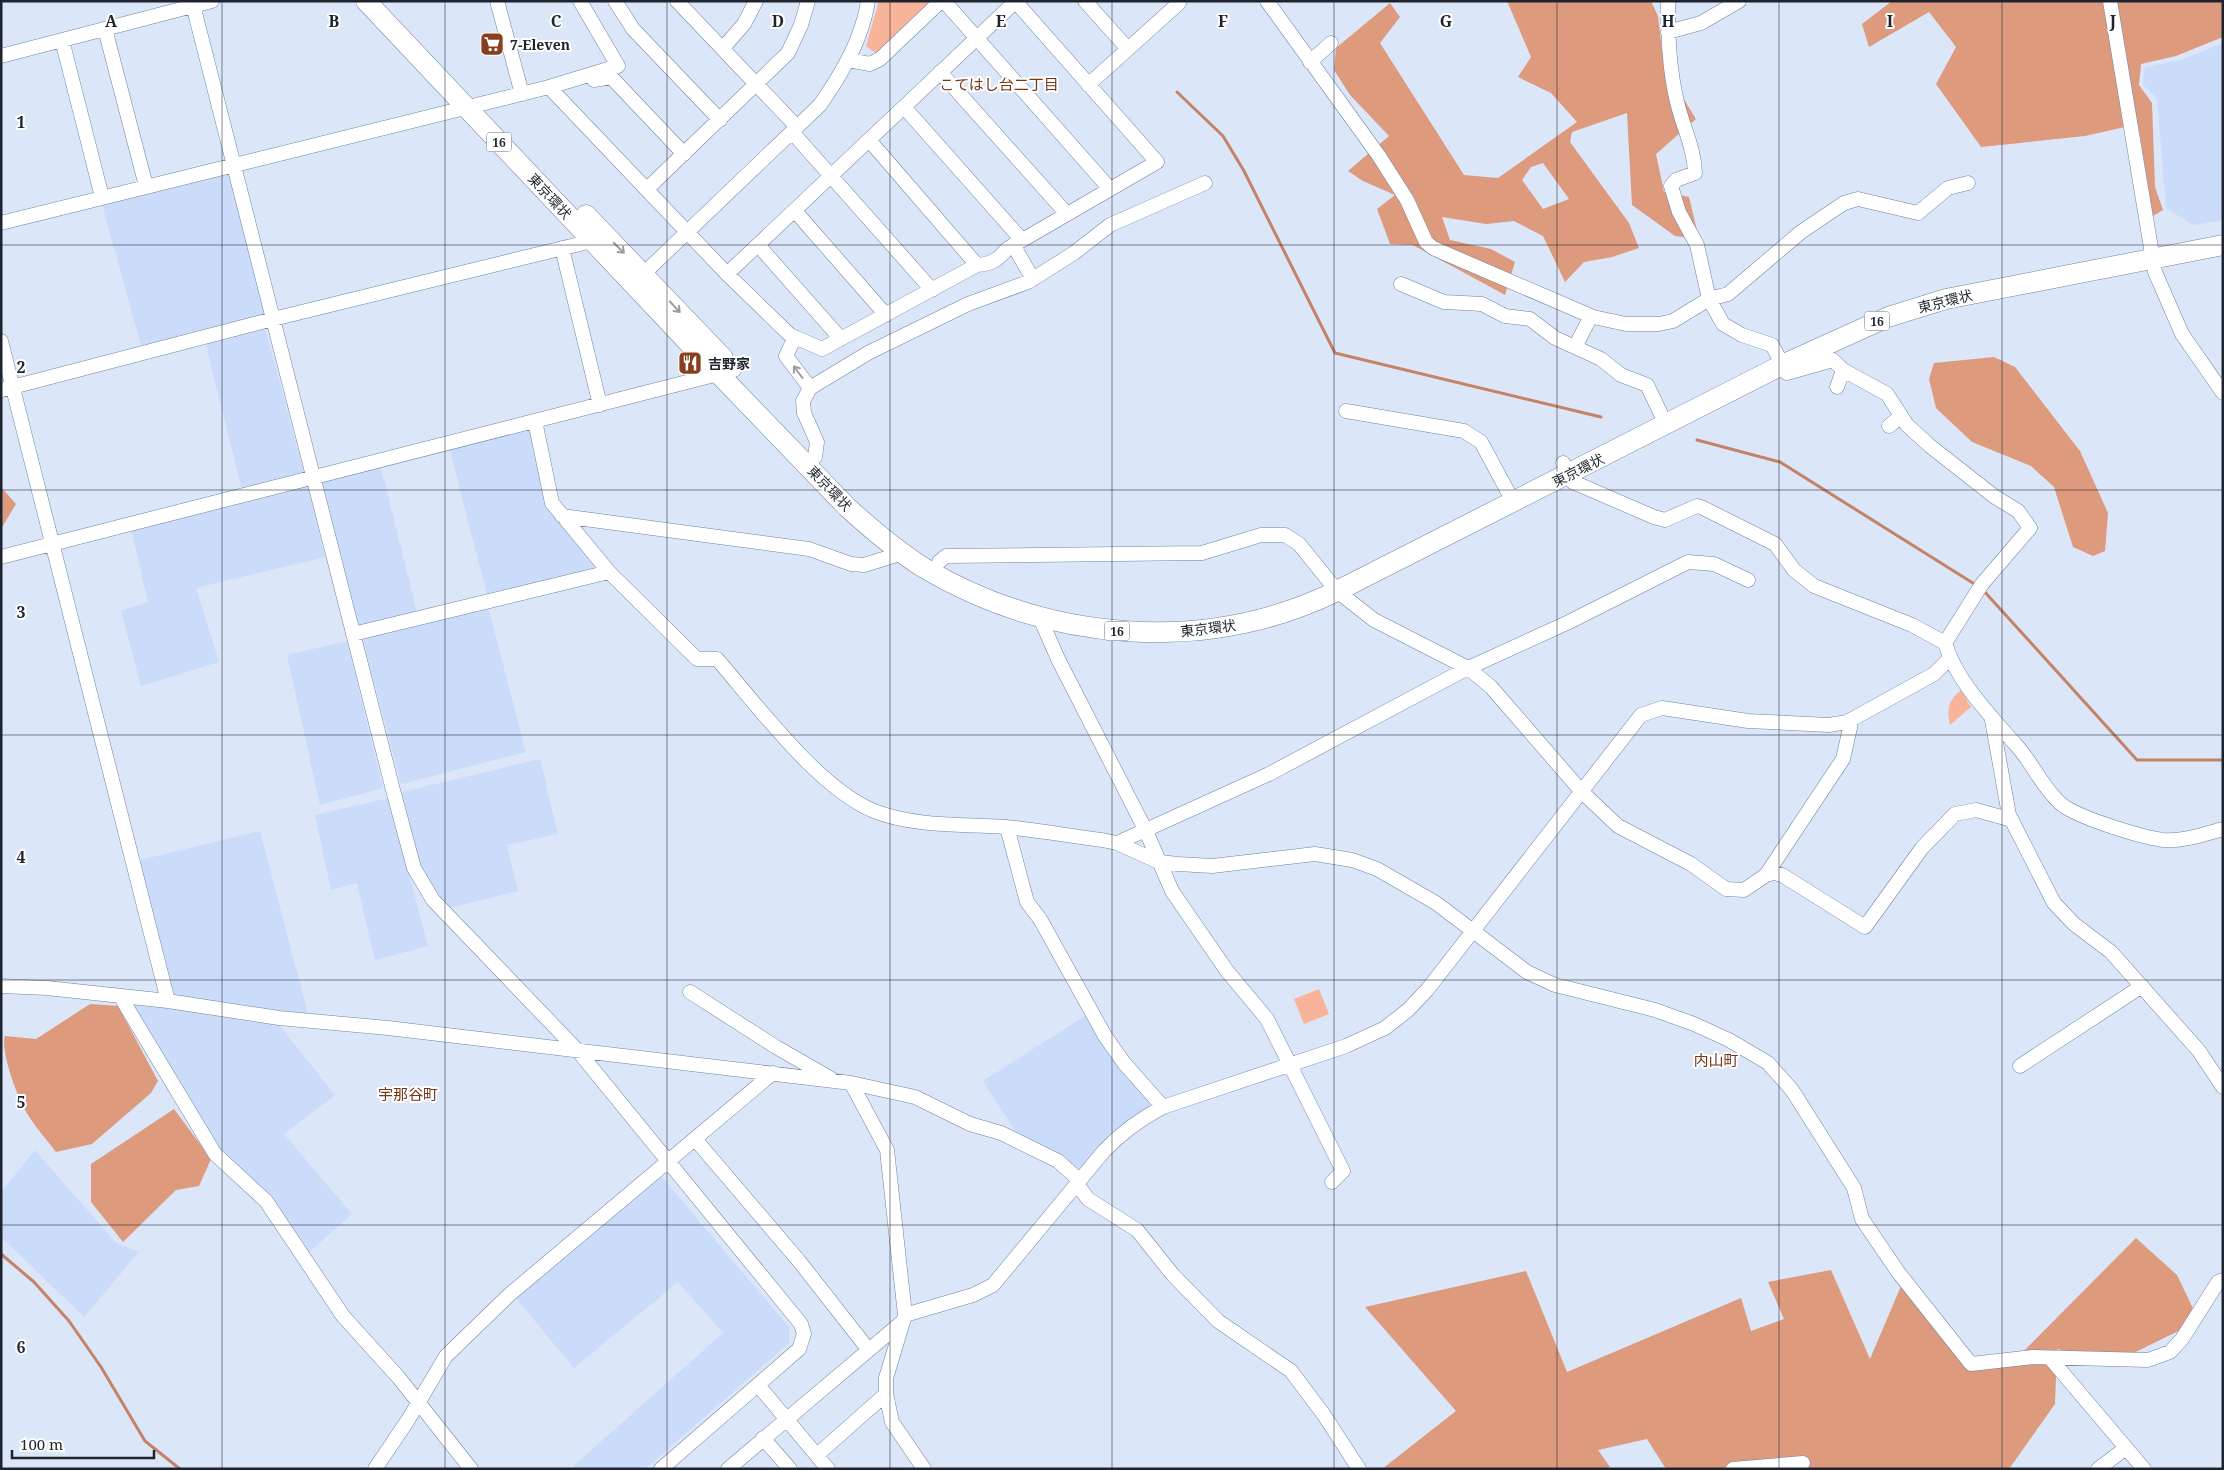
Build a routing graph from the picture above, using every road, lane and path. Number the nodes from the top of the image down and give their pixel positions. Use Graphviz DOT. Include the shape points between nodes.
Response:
graph roads {
  1 [pos="212,1"];
  2 [pos="366,1"];
  3 [pos="383,1"];
  4 [pos="497,1"];
  5 [pos="580,1"];
  6 [pos="615,1"];
  7 [pos="677,1"];
  8 [pos="808,1"];
  9 [pos="868,1"];
  10 [pos="942,1"];
  11 [pos="1015,1"];
  12 [pos="1085,1"];
  13 [pos="1177,1"];
  14 [pos="1266,1"];
  15 [pos="1668,1"];
  16 [pos="1739,1"];
  17 [pos="2110,1"];
  18 [pos="752,3"];
  19 [pos="193,4"];
  20 [pos="105,29"];
  21 [pos="1668,32"];
  22 [pos="976,37"];
  23 [pos="62,40"];
  24 [pos="1331,43"];
  25 [pos="723,48"];
  26 [pos="1128,49"];
  27 [pos="1,56"];
  28 [pos="848,60"];
  29 [pos="1310,62"];
  30 [pos="940,72"];
  31 [pos="585,76"];
  32 [pos="757,85"];
  33 [pos="1088,85"];
  34 [pos="548,87"];
  35 [pos="522,94"];
  36 [pos="473,105"];
  37 [pos="904,107"];
  38 [pos="720,120"];
  39 [pos="795,130"];
  40 [pos="869,140"];
  41 [pos="684,154"];
  42 [pos="234,164"];
  43 [pos="831,176"];
  44 [pos="1205,183"];
  45 [pos="1968,183"];
  46 [pos="146,186"];
  47 [pos="647,189"];
  48 [pos="1110,189"];
  49 [pos="102,197"];
  50 [pos="795,211"];
  51 [pos="1066,214"];
  52 [pos="1,223"];
  53 [pos="687,231"];
  54 [pos="2223,233"];
  55 [pos="592,241"];
  56 [pos="1018,243"];
  57 [pos="758,246"];
  58 [pos="2223,246"];
  59 [pos="562,248"];
  60 [pos="2150,253"];
  61 [pos="977,265"];
  62 [pos="727,274"];
  63 [pos="638,278"];
  64 [pos="1033,279"];
  65 [pos="1401,284"];
  66 [pos="932,290"];
  67 [pos="1709,299"];
  68 [pos="886,315"];
  69 [pos="1591,316"];
  70 [pos="274,319"];
  71 [pos="795,337"];
  72 [pos="841,339"];
  73 [pos="1,341"];
  74 [pos="1576,346"];
  75 [pos="1780,360"];
  76 [pos="1843,370"];
  77 [pos="727,372"];
  78 [pos="1837,387"];
  79 [pos="810,388"];
  80 [pos="7,389"];
  81 [pos="2223,393"];
  82 [pos="600,404"];
  83 [pos="1346,411"];
  84 [pos="1661,414"];
  85 [pos="1900,417"];
  86 [pos="535,421"];
  87 [pos="1889,426"];
  88 [pos="815,457"];
  89 [pos="1566,469"];
  90 [pos="314,476"];
  91 [pos="1508,492"];
  92 [pos="562,516"];
  93 [pos="53,544"];
  94 [pos="903,553"];
  95 [pos="1,557"];
  96 [pos="939,562"];
  97 [pos="609,572"];
  98 [pos="1748,580"];
  99 [pos="1333,587"];
  100 [pos="1040,618"];
  101 [pos="353,634"];
  102 [pos="1945,643"];
  103 [pos="1950,658"];
  104 [pos="1468,668"];
  105 [pos="1852,719"];
  106 [pos="1992,720"];
  107 [pos="1582,792"];
  108 [pos="2012,820"];
  109 [pos="1007,827"];
  110 [pos="2223,829"];
  111 [pos="1146,831"];
  112 [pos="1117,843"];
  113 [pos="1159,862"];
  114 [pos="1766,874"];
  115 [pos="1473,930"];
  116 [pos="1,986"];
  117 [pos="2142,986"];
  118 [pos="690,992"];
  119 [pos="120,996"];
  120 [pos="168,1001"];
  121 [pos="578,1051"];
  122 [pos="1288,1064"];
  123 [pos="2020,1066"];
  124 [pos="773,1073"];
  125 [pos="844,1082"];
  126 [pos="2223,1087"];
  127 [pos="1163,1107"];
  128 [pos="696,1139"];
  129 [pos="667,1162"];
  130 [pos="1332,1182"];
  131 [pos="1078,1183"];
  132 [pos="2223,1280"];
  133 [pos="903,1319"];
  134 [pos="868,1349"];
  135 [pos="2050,1358"];
  136 [pos="758,1386"];
  137 [pos="886,1394"];
  138 [pos="417,1402"];
  139 [pos="786,1418"];
  140 [pos="763,1438"];
  141 [pos="2126,1448"];
  142 [pos="816,1456"];
  143 [pos="1803,1463"];
  144 [pos="375,1469"];
  145 [pos="471,1469"];
  146 [pos="662,1469"];
  147 [pos="728,1469"];
  148 [pos="790,1469"];
  149 [pos="828,1469"];
  150 [pos="924,1469"];
  151 [pos="1359,1469"];
  152 [pos="1733,1469"];
  153 [pos="2098,1469"];
  154 [pos="2144,1469"];
  1 -- 19 [label="street"];
  2 -- 36 [label="highway, 東京環状 / 16"];
  3 -- 36 [label="highway, 東京環状 / 16"];
  4 -- 35 [label="street"];
  5 -- 31 [label="street" via="618,66"];
  6 -- 38 [label="street" via="633,29"];
  7 -- 25 [label="street"];
  8 -- 32 [label="street" via="802,24 788,53"];
  9 -- 28 [label="street" via="861,31"];
  10 -- 22 [label="street"];
  10 -- 28 [label="street" via="880,60 870,64"];
  11 -- 22 [label="street"];
  11 -- 33 [label="street"];
  12 -- 26 [label="street"];
  13 -- 26 [label="street" via="1179,4"];
  14 -- 29 [label="street"];
  15 -- 21 [label="street"];
  16 -- 21 [label="street" via="1701,23"];
  17 -- 60 [label="street"];
  18 -- 25 [label="street" via="744,24"];
  19 -- 20 [label="street"];
  19 -- 42 [label="street"];
  20 -- 23 [label="street"];
  20 -- 46 [label="street"];
  21 -- 67 [label="street" via="1669,64 1677,104 1692,148 1695,173 1676,180 1671,186 1679,212 1697,245"];
  22 -- 30 [label="street"];
  22 -- 48 [label="street"];
  23 -- 27 [label="street"];
  23 -- 49 [label="street"];
  24 -- 29 [label="street"];
  25 -- 32 [label="street"];
  26 -- 33 [label="street"];
  28 -- 39 [label="street" via="820,104"];
  29 -- 69 [label="street" via="1379,156 1407,200 1426,242 1433,248"];
  30 -- 37 [label="street"];
  30 -- 51 [label="street"];
  31 -- 34 [label="street"];
  31 -- 41 [label="street" via="594,80 610,77"];
  32 -- 38 [label="street"];
  32 -- 39 [label="street"];
  33 -- 48 [label="street" via="1157,162"];
  34 -- 35 [label="street"];
  34 -- 47 [label="street"];
  35 -- 36 [label="street"];
  36 -- 42 [label="street"];
  36 -- 55 [label="highway, 東京環状 / 16"];
  36 -- 63 [label="highway, 東京環状 / 16, one-way"];
  37 -- 40 [label="street"];
  37 -- 56 [label="street"];
  38 -- 41 [label="street"];
  39 -- 43 [label="street"];
  39 -- 53 [label="street"];
  40 -- 43 [label="street"];
  40 -- 61 [label="street"];
  41 -- 47 [label="street"];
  42 -- 46 [label="street"];
  42 -- 70 [label="street"];
  43 -- 50 [label="street"];
  43 -- 66 [label="street"];
  44 -- 64 [label="street" via="1110,225"];
  45 -- 67 [label="street" via="1948,188 1918,213 1858,199 1844,204 1801,232 1728,294"];
  46 -- 49 [label="street"];
  47 -- 53 [label="street"];
  48 -- 51 [label="street"];
  49 -- 52 [label="street"];
  50 -- 57 [label="street"];
  50 -- 68 [label="street"];
  51 -- 56 [label="street"];
  53 -- 62 [label="street"];
  53 -- 63 [label="street"];
  54 -- 60 [label="highway, 東京環状 / 16"];
  55 -- 59 [label="street"];
  55 -- 63 [label="highway, 東京環状 / 16"];
  56 -- 61 [label="street" via="999,259"];
  56 -- 64 [label="street"];
  57 -- 62 [label="street"];
  57 -- 72 [label="street"];
  58 -- 60 [label="highway, 東京環状 / 16"];
  59 -- 70 [label="street"];
  59 -- 82 [label="street"];
  60 -- 75 [label="highway, 東京環状 / 16" via="1946,299 1888,317"];
  60 -- 81 [label="street" via="2161,290 2182,334"];
  61 -- 66 [label="street"];
  62 -- 71 [label="street"];
  63 -- 77 [label="highway, 東京環状 / 16"];
  64 -- 79 [label="street" via="968,304 876,349"];
  65 -- 74 [label="street" via="1444,302 1482,304 1506,316 1530,319 1555,338"];
  66 -- 68 [label="street"];
  67 -- 69 [label="street" via="1673,321 1659,324 1626,324"];
  67 -- 75 [label="street" via="1726,326 1772,345"];
  68 -- 72 [label="street"];
  69 -- 74 [label="street"];
  70 -- 80 [label="street"];
  70 -- 90 [label="street"];
  71 -- 72 [label="street" via="822,349"];
  79 -- 71 [label="street, one-way" via="786,356"];
  73 -- 80 [label="street"];
  74 -- 84 [label="street" via="1601,359 1621,375 1647,385"];
  75 -- 76 [label="street" via="1787,373 1833,360"];
  75 -- 84 [label="highway, 東京環状 / 16"];
  75 -- 89 [label="highway, 東京環状 / 16"];
  76 -- 78 [label="street"];
  76 -- 85 [label="street" via="1887,394"];
  77 -- 82 [label="street"];
  77 -- 88 [label="highway, 東京環状 / 16"];
  77 -- 94 [label="highway, 東京環状 / 16" via="848,507"];
  79 -- 88 [label="street" via="803,401 804,413 817,442"];
  80 -- 93 [label="street"];
  82 -- 86 [label="street"];
  83 -- 91 [label="street" via="1464,431 1481,442"];
  84 -- 89 [label="highway, 東京環状 / 16"];
  85 -- 87 [label="street"];
  85 -- 102 [label="street" via="1930,446 2018,512 2030,528 1979,587"];
  86 -- 90 [label="street"];
  86 -- 92 [label="street" via="552,503"];
  88 -- 96 [label="highway, 東京環状 / 16" via="860,502 915,547"];
  89 -- 91 [label="highway, 東京環状 / 16"];
  89 -- 99 [label="highway, 東京環状 / 16"];
  89 -- 102 [label="street" via="1573,482 1654,517 1665,520 1702,507 1776,544 1794,570 1814,586 1912,625"];
  90 -- 93 [label="street"];
  90 -- 101 [label="street"];
  91 -- 99 [label="highway, 東京環状 / 16"];
  92 -- 94 [label="street" via="809,549 851,564 864,565"];
  92 -- 97 [label="street"];
  93 -- 95 [label="street"];
  93 -- 120 [label="street"];
  94 -- 100 [label="highway, 東京環状 / 16" via="974,594"];
  96 -- 99 [label="highway, 東京環状 / 16" via="1017,599 1103,617 1146,620 1196,619 1238,612"];
  96 -- 99 [label="street" via="946,556 1202,553 1276,533 1292,537"];
  97 -- 101 [label="street"];
  97 -- 109 [label="street" via="697,660 717,659 804,759 851,798 896,817 923,822"];
  98 -- 104 [label="street" via="1714,564 1688,562"];
  99 -- 100 [label="highway, 東京環状 / 16" via="1276,615 1202,630 1152,633 1101,630"];
  99 -- 104 [label="street" via="1396,634"];
  100 -- 111 [label="street"];
  101 -- 121 [label="street" via="414,868 423,886"];
  102 -- 103 [label="street"];
  103 -- 105 [label="street" via="1929,677"];
  103 -- 106 [label="street"];
  104 -- 107 [label="street" via="1503,699"];
  104 -- 111 [label="street" via="1268,774"];
  105 -- 107 [label="street" via="1829,725 1806,724 1748,721 1676,708 1653,710 1641,715"];
  105 -- 114 [label="street" via="1843,759"];
  106 -- 108 [label="street"];
  106 -- 110 [label="street" via="2018,746 2058,801 2070,811 2163,840"];
  107 -- 114 [label="street" via="1618,826 1691,864 1726,889 1744,890"];
  107 -- 115 [label="street"];
  108 -- 114 [label="street" via="1976,810 1955,814 1922,848 1865,927 1782,875"];
  108 -- 117 [label="street" via="2054,903 2074,924 2111,952"];
  109 -- 112 [label="street"];
  109 -- 127 [label="street" via="1027,902 1040,919 1105,1036"];
  111 -- 112 [label="street"];
  111 -- 113 [label="street"];
  112 -- 113 [label="street"];
  113 -- 115 [label="street" via="1212,866 1315,854 1352,860 1436,903"];
  113 -- 122 [label="street" via="1172,891 1228,971 1267,1019"];
  115 -- 122 [label="street" via="1427,990 1385,1028 1346,1046"];
  115 -- 135 [label="street" via="1527,972 1555,985 1655,1010 1694,1024 1768,1063 1792,1090 1854,1188 1865,1224 1898,1272 1972,1364"];
  116 -- 119 [label="street"];
  117 -- 123 [label="street"];
  117 -- 126 [label="street" via="2199,1050"];
  118 -- 125 [label="street" via="776,1047"];
  119 -- 120 [label="street"];
  119 -- 138 [label="street" via="215,1154 266,1201 343,1316"];
  120 -- 121 [label="street" via="279,1018"];
  121 -- 124 [label="street"];
  121 -- 129 [label="street"];
  122 -- 127 [label="street"];
  122 -- 130 [label="street" via="1343,1171"];
  124 -- 125 [label="street"];
  124 -- 128 [label="street"];
  125 -- 131 [label="street" via="915,1097 970,1124 1001,1133 1058,1161"];
  125 -- 133 [label="street" via="886,1150"];
  127 -- 131 [label="street" via="1121,1133"];
  128 -- 129 [label="street"];
  128 -- 134 [label="street"];
  129 -- 136 [label="street" via="802,1324 804,1334 799,1349"];
  129 -- 138 [label="street" via="509,1295 446,1356"];
  131 -- 133 [label="street" via="993,1285"];
  131 -- 151 [label="street" via="1088,1199 1137,1230 1173,1275 1218,1321 1291,1371"];
  132 -- 135 [label="street" via="2218,1282 2182,1339 2170,1352 2148,1360"];
  133 -- 134 [label="street"];
  133 -- 137 [label="street" via="886,1378"];
  134 -- 139 [label="street"];
  135 -- 141 [label="street"];
  136 -- 139 [label="street"];
  136 -- 146 [label="street"];
  137 -- 142 [label="street"];
  137 -- 150 [label="street" via="892,1422"];
  138 -- 144 [label="street"];
  138 -- 145 [label="street"];
  139 -- 140 [label="street"];
  139 -- 142 [label="street"];
  140 -- 147 [label="street"];
  140 -- 148 [label="street"];
  141 -- 153 [label="street"];
  141 -- 154 [label="street"];
  142 -- 149 [label="street"];
  143 -- 152 [label="street"];
}
